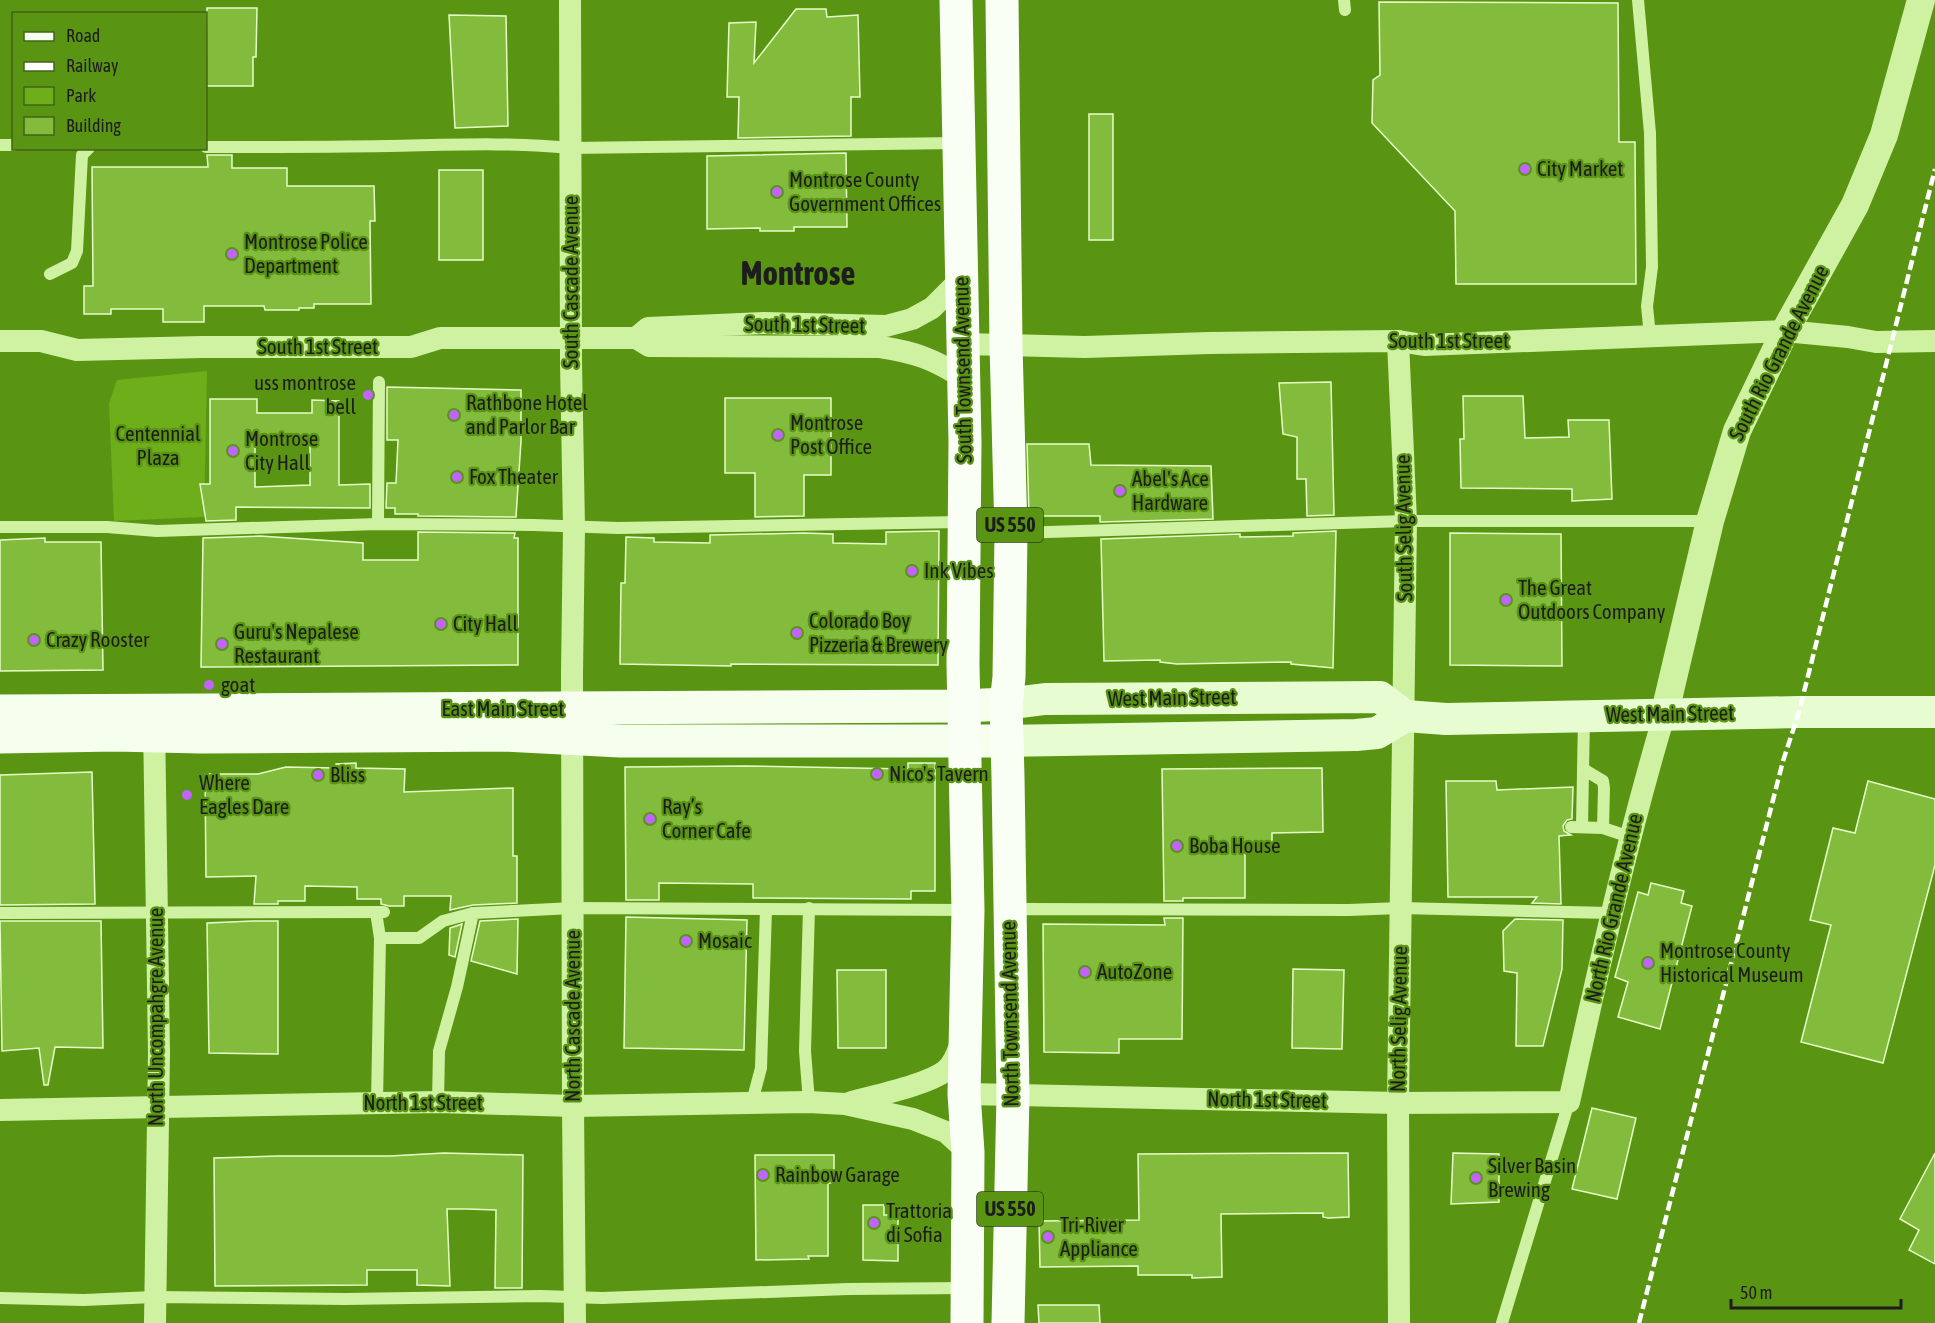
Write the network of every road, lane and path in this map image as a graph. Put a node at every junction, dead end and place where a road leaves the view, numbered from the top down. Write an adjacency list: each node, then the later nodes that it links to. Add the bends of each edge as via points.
1 (570, 0): 8 (street, South Cascade Avenue)
2 (956, 0): 6 (highway, South Townsend Avenue / US 550)
3 (1002, 0): 20 (highway, South Townsend Avenue / US 550)
4 (1638, 0): 13 (lane, via 1650,133)
5 (1921, 0): 12 (street, South Rio Grande Avenue, via 1884,135 1855,206)
6 (960, 143): 8 (lane); 11 (highway, South Townsend Avenue / US 550)
7 (207, 147): 8 (lane, via 537,144)
8 (570, 148): 15 (street, South Cascade Avenue)
9 (87, 150): 10 (lane, via 82,155 80,173 77,250 72,263)
10 (50, 274)
11 (963, 278): 14 (street, South 1st Street, via 933,308 886,326 764,323 648,328); 19 (highway, South Townsend Avenue / US 550)
12 (1785, 331): 13 (street, South 1st Street); 18 (street, South 1st Street, via 1876,342); 24 (street, South Rio Grande Avenue, via 1737,431)
13 (1650, 336): 17 (street, South 1st Street, via 1424,345)
14 (636, 338): 15 (street, South 1st Street); 21 (street, South 1st Street, via 649,346 880,347 938,362)
15 (571, 339): 16 (street, South 1st Street, via 440,338 411,347 77,350 41,341); 28 (street, South Cascade Avenue)
16 (0, 341)
17 (1398, 341): 20 (street, South 1st Street); 23 (street, South Selig Avenue)
18 (1935, 341)
19 (962, 344): 20 (street, South 1st Street); 21 (highway, South Townsend Avenue / US 550)
20 (1006, 345): 29 (highway, South Townsend Avenue / US 550)
21 (963, 378): 25 (highway, South Townsend Avenue / US 550)
22 (379, 382): 26 (lane)
23 (1406, 521): 24 (lane); 29 (lane); 35 (street, South Selig Avenue)
24 (1710, 521): 36 (street, South Rio Grande Avenue)
25 (963, 522): 28 (lane); 31 (highway, South Townsend Avenue / US 550)
26 (378, 524): 27 (lane, via 157,531); 28 (lane)
27 (0, 526)
28 (574, 527): 37 (street, South Cascade Avenue)
29 (1011, 533): 30 (highway, South Townsend Avenue / US 550)
30 (1006, 704): 31 (main road, East Main Street); 35 (main road, West Main Street, via 1045,699 1380,697); 41 (highway, North Townsend Avenue / US 550)
31 (963, 706): 37 (main road, East Main Street); 40 (highway, South Townsend Avenue / US 550)
32 (0, 711): 38 (main road, East Main Street, via 115,709)
33 (1935, 712): 36 (main road, West Main Street)
34 (1584, 715): 35 (main road, West Main Street, via 1446,719); 36 (main road, West Main Street); 42 (lane)
35 (1405, 716): 41 (main road, West Main Street, via 1377,734); 47 (street, North Selig Avenue)
36 (1664, 716): 44 (street, North Rio Grande Avenue)
37 (572, 723): 38 (main road, East Main Street); 40 (main road, East Main Street, via 620,741); 45 (street, North Cascade Avenue)
38 (154, 724): 39 (main road, East Main Street, via 115,735); 53 (street, North Uncompahgre Avenue)
39 (0, 737)
40 (963, 740): 41 (main road, East Main Street); 49 (highway, North Townsend Avenue / US 550)
41 (1005, 741): 50 (highway, North Townsend Avenue / US 550)
42 (1583, 769): 43 (lane, via 1603,781); 43 (lane, via 1577,827)
43 (1603, 828): 44 (lane)
44 (1630, 837): 52 (street, North Rio Grande Avenue)
45 (573, 908): 48 (lane); 54 (lane); 66 (street, North Cascade Avenue)
46 (809, 908): 48 (lane); 49 (lane); 61 (lane, via 805,1051)
47 (1400, 908): 50 (lane); 52 (lane); 62 (street, North Selig Avenue)
48 (766, 909): 60 (lane, via 762,1068)
49 (968, 910): 56 (highway, North Townsend Avenue / US 550)
50 (1009, 911): 58 (highway, North Townsend Avenue / US 550)
51 (0, 913): 53 (lane)
52 (1610, 913): 63 (street, North Rio Grande Avenue)
53 (156, 914): 55 (lane, via 380,912); 67 (street, North Uncompahgre Avenue)
54 (473, 914): 55 (lane, via 444,921 419,938); 59 (lane, via 439,1051)
55 (380, 939): 64 (lane)
56 (966, 1028): 57 (highway, North Townsend Avenue / US 550); 65 (street, North 1st Street, via 955,1059 945,1071)
57 (964, 1094): 58 (street, North 1st Street); 69 (highway, North Townsend Avenue / US 550)
58 (1012, 1095): 62 (street, North 1st Street); 77 (highway, North Townsend Avenue / US 550)
59 (438, 1102): 64 (street, North 1st Street); 66 (street, North 1st Street)
60 (752, 1102): 61 (street, North 1st Street); 66 (street, North 1st Street)
61 (809, 1102): 65 (street, North 1st Street)
62 (1398, 1102): 63 (street, North 1st Street); 78 (street, North Selig Avenue)
63 (1569, 1102): 79 (lane)
64 (377, 1103): 67 (street, North 1st Street)
65 (845, 1104): 69 (street, North 1st Street, via 913,1119 946,1132)
66 (573, 1106): 73 (street, North Cascade Avenue)
67 (157, 1108): 68 (street, North 1st Street); 71 (street, North Uncompahgre Avenue)
68 (0, 1110)
69 (968, 1152): 70 (highway, North Townsend Avenue / US 550)
70 (966, 1288): 73 (lane); 76 (highway, North Townsend Avenue / US 550)
71 (154, 1297): 72 (lane); 73 (lane); 74 (street, North Uncompahgre Avenue)
72 (0, 1298)
73 (575, 1298): 75 (street, North Cascade Avenue)
74 (155, 1323)
75 (575, 1323)
76 (966, 1323)
77 (1008, 1323)
78 (1399, 1323)
79 (1502, 1323)

